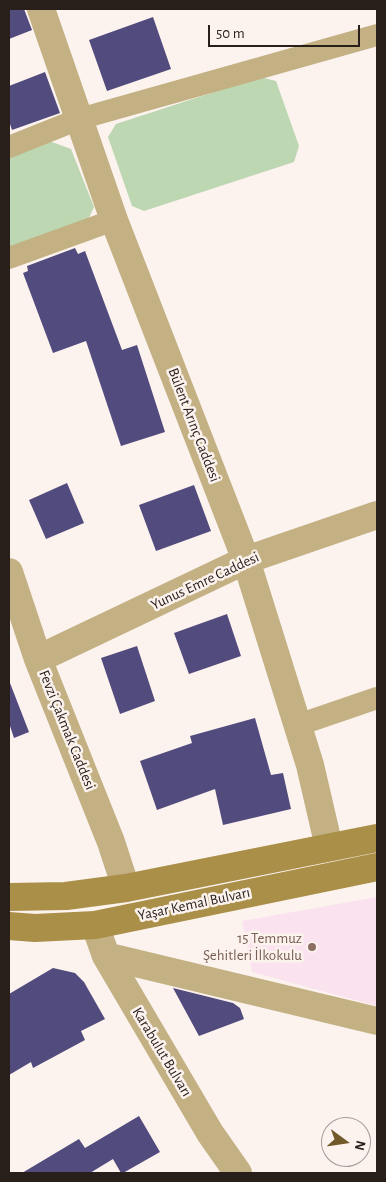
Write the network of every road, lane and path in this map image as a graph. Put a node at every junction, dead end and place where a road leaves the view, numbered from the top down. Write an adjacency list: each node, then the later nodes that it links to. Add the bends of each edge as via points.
1 (41, 9): 3 (street, Bülent Arınç Caddesi)
2 (377, 35): 3 (street)
3 (79, 119): 4 (street); 5 (street, Bülent Arınç Caddesi)
4 (9, 147)
5 (114, 220): 6 (street); 8 (street, Bülent Arınç Caddesi)
6 (9, 258)
7 (377, 515): 8 (street, Yunus Emre Caddesi)
8 (246, 560): 10 (street, Yunus Emre Caddesi); 12 (street, Bülent Arınç Caddesi)
9 (9, 572): 10 (street, Fevzi Çakmak Caddesi)
10 (38, 659): 16 (street, Fevzi Çakmak Caddesi)
11 (377, 698): 12 (street)
12 (298, 726): 14 (street, Bülent Arınç Caddesi)
13 (377, 838): 14 (main road, Yaşar Kemal Bulvarı)
14 (329, 847): 16 (main road, Yaşar Kemal Bulvarı)
15 (377, 867): 18 (main road, Yaşar Kemal Bulvarı)
16 (126, 888): 17 (main road, Yaşar Kemal Bulvarı, via 66,896)
17 (9, 897)
18 (94, 925): 19 (main road, Yaşar Kemal Bulvarı); 20 (street, Karabulut Bulvarı)
19 (9, 926)
20 (106, 956): 21 (street); 22 (street, Karabulut Bulvarı, via 210,1133)
21 (377, 1021)
22 (238, 1173)

